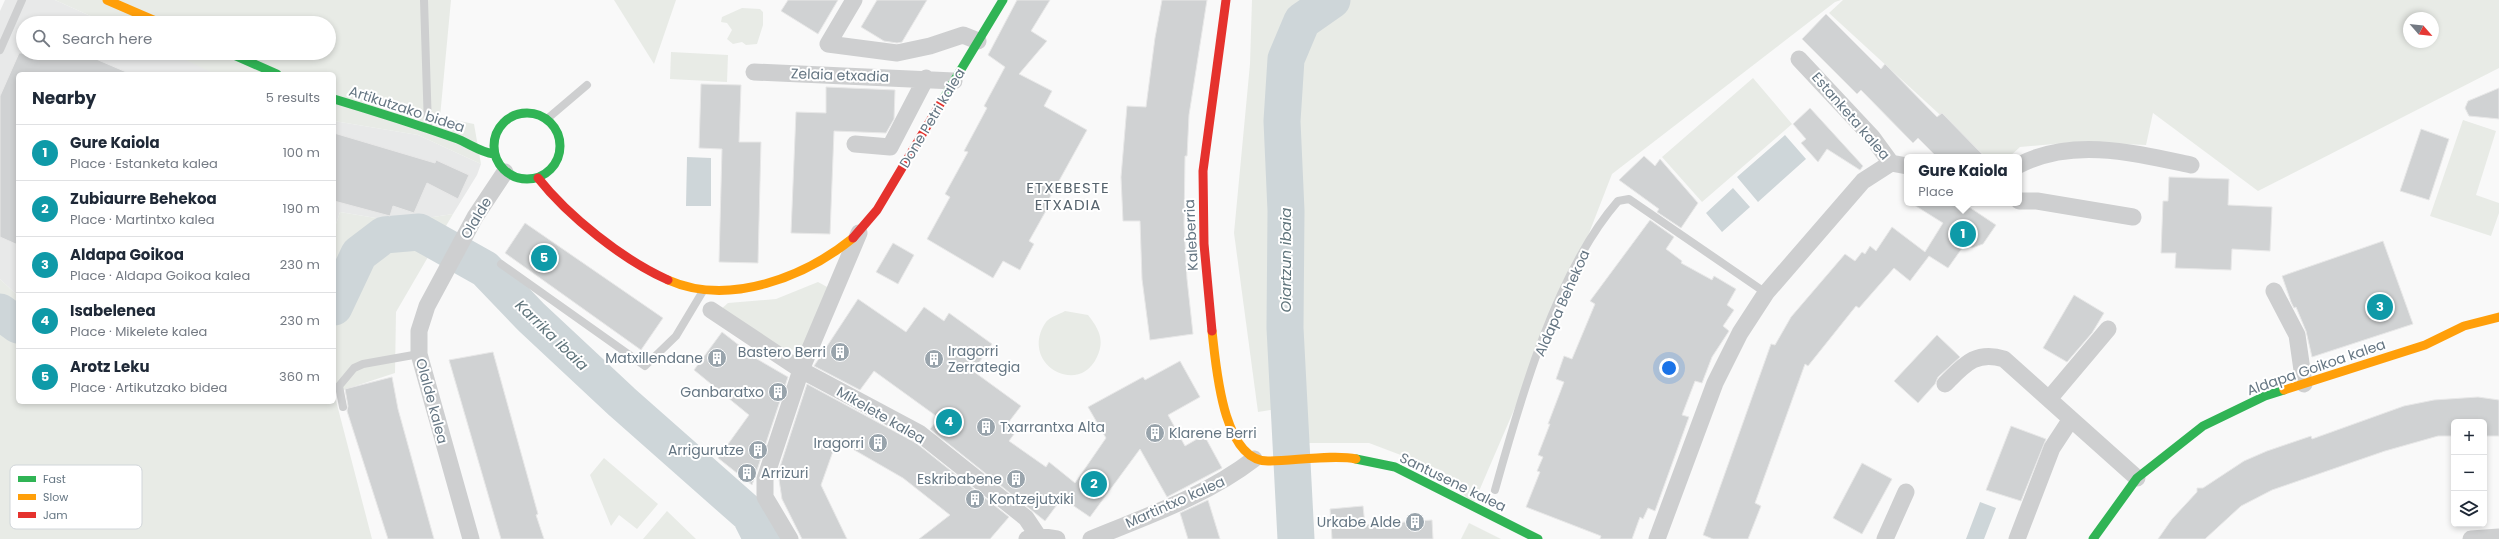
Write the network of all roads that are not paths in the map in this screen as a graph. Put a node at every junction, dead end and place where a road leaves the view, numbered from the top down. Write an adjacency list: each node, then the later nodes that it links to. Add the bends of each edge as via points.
1 (22, 0): 9 (lane)
2 (107, 0): 7 (street)
3 (424, 0): 19 (lane)
4 (854, 0): 8 (street, via 828,44 897,53 963,35)
5 (1003, 0): 8 (street, Done Petri kalea)
6 (1226, 0): 45 (street, Kaleberria, via 1218,42 1203,169 1204,249 1212,335 1227,415 1233,434 1243,450)
7 (144, 16)
8 (978, 41): 15 (street, Done Petri kalea)
9 (0, 50)
10 (1800, 58): 22 (street, Estanketa kalea)
11 (245, 60): 12 (street)
12 (272, 72)
13 (754, 72): 14 (street, Zelaia etxadia)
14 (926, 78): 15 (street, Zelaia etxadia); 20 (street, via 890,147)
15 (954, 81): 29 (street, Done Petri kalea, via 877,210)
16 (587, 85): 18 (lane)
17 (336, 100): 19 (street, Artikutzako bidea)
18 (547, 119): 21 (street, via 537,114 526,113 514,115 504,121 497,131); 26 (street, via 560,139 560,150 557,161 548,172)
19 (428, 128): 21 (street, Artikutzako bidea, via 458,139 484,153)
20 (855, 144)
21 (494, 154): 25 (street)
22 (1899, 164): 34 (street, via 1863,181)
23 (2022, 164): 24 (street, via 2035,157 2062,150 2099,149)
24 (2191, 164)
25 (505, 172): 26 (street, via 515,178); 31 (street, Olalde, via 475,217)
26 (538, 178): 32 (street, via 552,197 576,220 637,262 681,285)
27 (2022, 201): 28 (street, via 2037,201)
28 (2133, 217)
29 (859, 234): 32 (street, Done Petri kalea, via 842,247 793,274 755,286); 39 (street, Done Petri kalea)
30 (501, 264): 32 (lane, via 645,366 676,336)
31 (449, 266): 38 (street, Olalde kalea, via 427,306 419,331)
32 (705, 289)
33 (2274, 291): 41 (street, via 2296,335)
34 (1766, 293): 47 (lane, Aldapa Behekoa, via 1629,199 1618,201 1582,254 1552,317 1518,410); 56 (street, via 1740,333 1715,383)
35 (711, 310): 39 (street, Mikelete kalea)
36 (2499, 317): 41 (street, Aldapa Goikoa kalea, via 2464,326 2426,345)
37 (2108, 329): 42 (street)
38 (419, 354): 43 (lane, via 363,364 354,368 339,386); 51 (street, Olalde kalea)
39 (801, 370): 50 (street, Mikelete kalea, via 919,433 1026,518); 52 (street, Done Petri kalea, via 765,479 765,497)
40 (1945, 384): 42 (street, via 1966,363 1990,354 2004,359)
41 (2304, 384): 46 (street, Aldapa Goikoa kalea, via 2265,396 2203,426)
42 (2049, 399): 44 (street)
43 (343, 407)
44 (2071, 419): 46 (street); 58 (street, via 2052,448)
45 (1254, 459): 54 (street, Martintxo kalea, via 1233,475 1178,504); 55 (street, Santusene kalea, via 1266,461 1353,458 1395,467)
46 (2137, 478): 59 (street, Aldapa Goikoa kalea)
47 (1495, 490)
48 (1906, 492): 57 (street)
49 (2499, 537): 60 (street)
50 (1033, 538): 53 (street)
51 (470, 539)
52 (790, 539)
53 (1057, 539)
54 (1091, 539)
55 (1538, 539)
56 (1657, 539)
57 (1885, 539)
58 (2017, 539)
59 (2093, 539)
60 (2471, 539)

